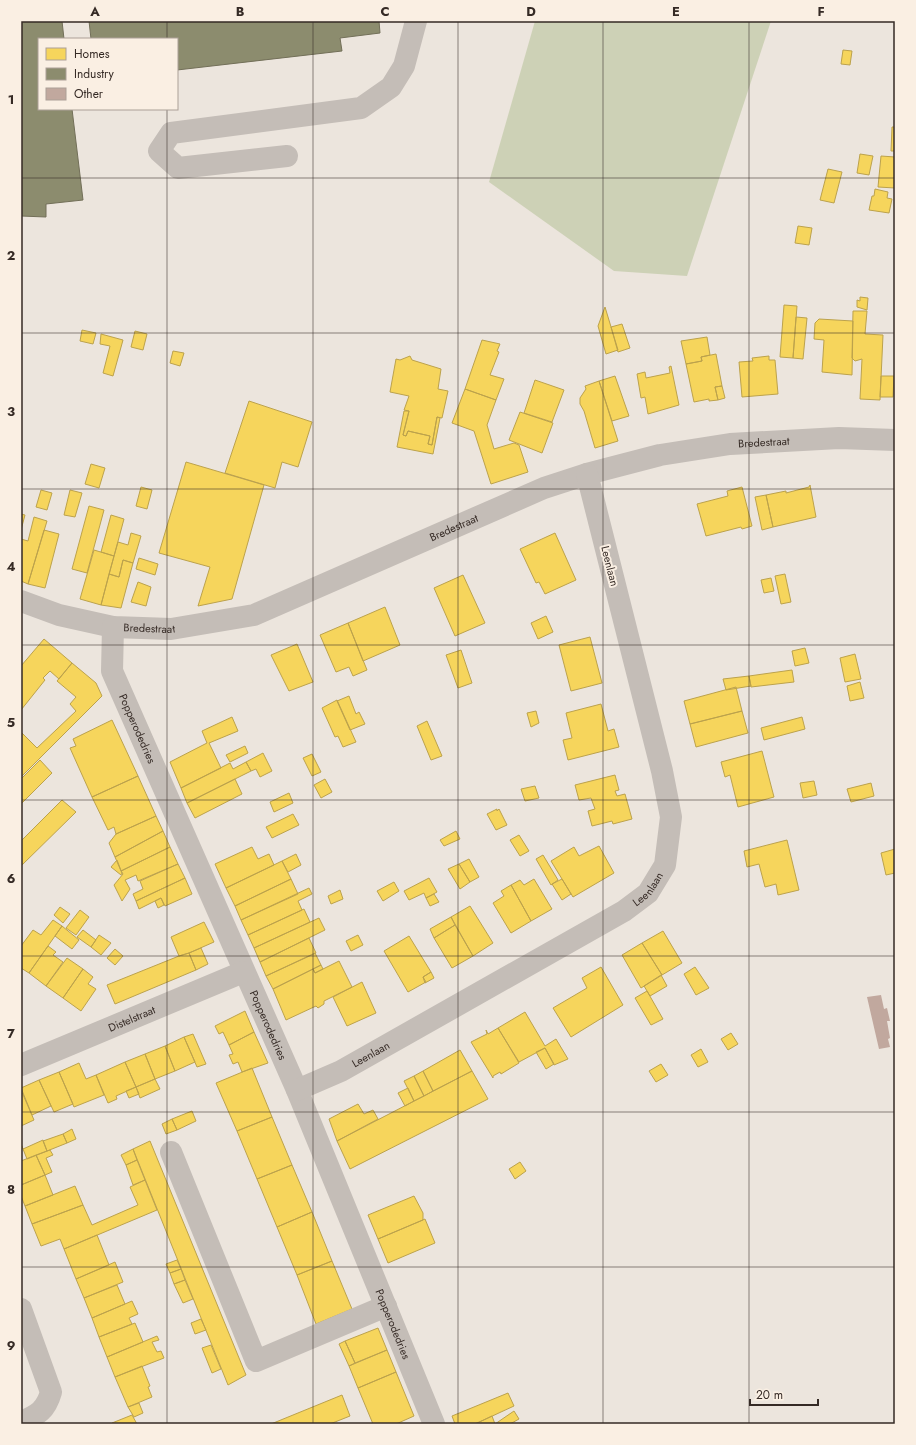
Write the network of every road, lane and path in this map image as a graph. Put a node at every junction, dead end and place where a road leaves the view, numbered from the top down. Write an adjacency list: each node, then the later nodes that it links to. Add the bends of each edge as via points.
1 (416, 21): 2 (street, via 404,66 391,87 361,108 171,133 159,151 178,168)
2 (287, 156)
3 (895, 440): 4 (street, Bredestraat, via 839,438 730,444 660,455)
4 (587, 474): 6 (street, Bredestraat, via 544,488 254,615 171,629); 9 (street, Leenlaan, via 662,771 671,817 665,865 648,893 624,911 341,1071)
5 (21, 601): 6 (street, Bredestraat, via 60,615)
6 (113, 627): 7 (street, Popperodedries, via 112,671)
7 (243, 972): 8 (street, Distelstraat); 9 (street, Popperodedries)
8 (21, 1065)
9 (297, 1090): 11 (street, Popperodedries)
10 (171, 1152): 11 (street, via 256,1361)
11 (386, 1306): 14 (street, Popperodedries)
12 (21, 1309): 13 (street, via 51,1392 47,1405 32,1418)
13 (21, 1422)
14 (434, 1424)

